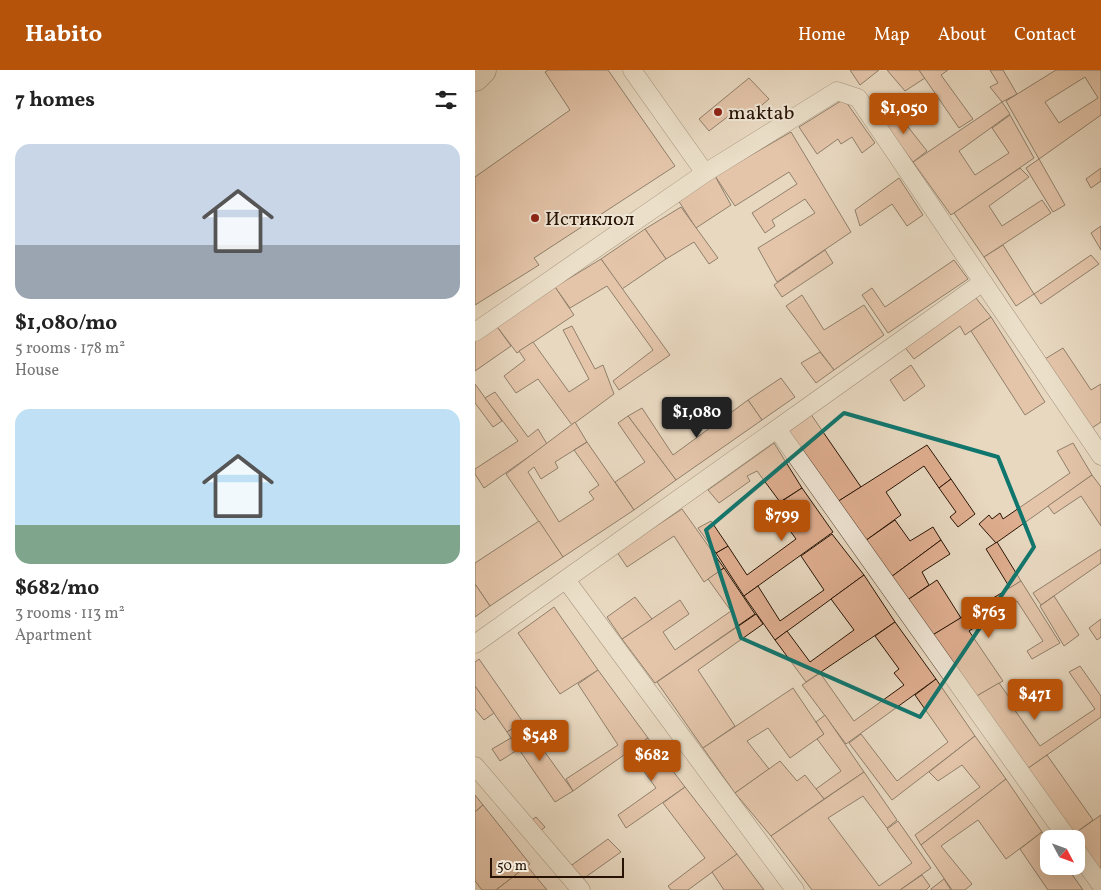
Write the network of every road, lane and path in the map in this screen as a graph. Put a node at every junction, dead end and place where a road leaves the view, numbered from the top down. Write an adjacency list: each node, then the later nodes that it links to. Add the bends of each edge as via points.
1 (482, 70): 3 (main road)
2 (632, 70): 4 (street)
3 (475, 78)
4 (705, 173): 5 (street, via 837,91 858,98); 6 (street)
5 (983, 282): 7 (street); 8 (street)
6 (475, 332)
7 (777, 429): 9 (street); 12 (street)
8 (1101, 456)
9 (566, 580): 10 (street); 16 (street)
10 (475, 644)
11 (475, 766): 15 (street)
12 (1062, 830)
13 (1085, 863): 14 (street)
14 (1101, 885)
15 (581, 890)
16 (795, 890)

